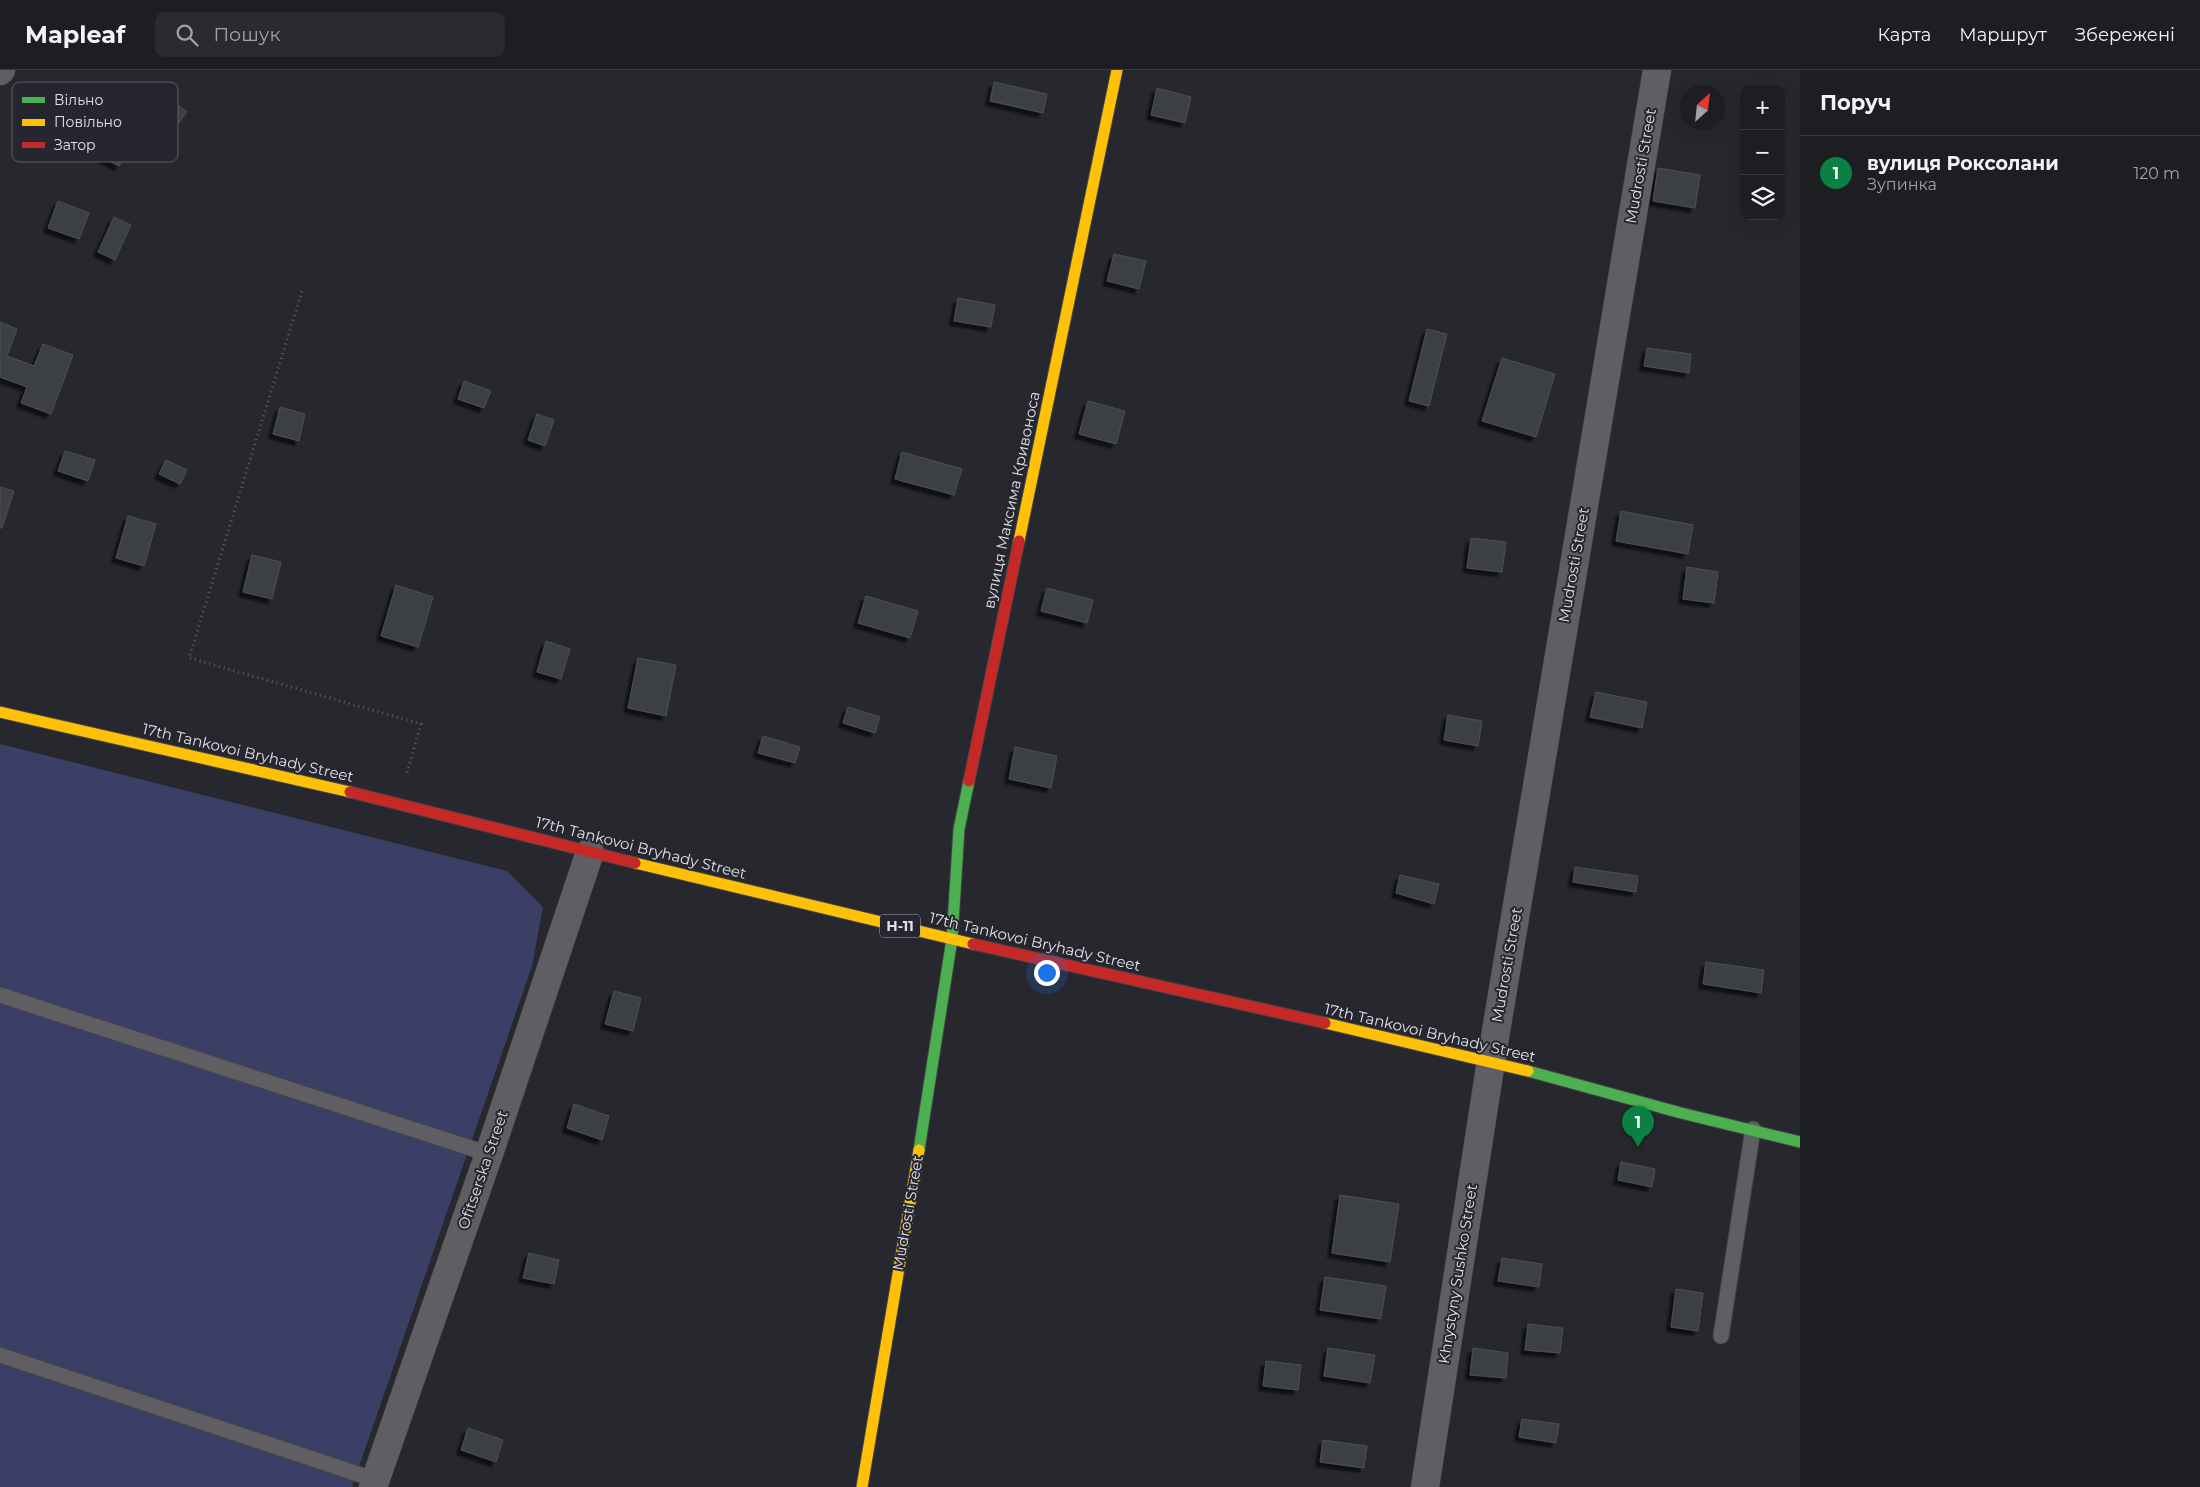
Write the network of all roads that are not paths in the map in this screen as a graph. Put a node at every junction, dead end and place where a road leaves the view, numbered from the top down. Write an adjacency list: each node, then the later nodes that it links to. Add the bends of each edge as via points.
1 (1117, 70): 5 (main road, вулиця Максима Кривоноса, via 959,829)
2 (1657, 70): 7 (street, Mudrosti Street)
3 (0, 712): 4 (main road, 17th Tankovoi Bryhady Street / Н-11, via 398,803)
4 (590, 852): 5 (main road, 17th Tankovoi Bryhady Street / Н-11); 10 (street, Ofitserska Street)
5 (952, 938): 7 (main road, 17th Tankovoi Bryhady Street / Н-11); 14 (main road, Mudrosti Street)
6 (0, 995): 10 (lane)
7 (1491, 1061): 8 (main road, 17th Tankovoi Bryhady Street / Н-11, via 1681,1113); 15 (street, Khrystyny Sushko Street)
8 (1754, 1129): 9 (main road, 17th Tankovoi Bryhady Street / Н-11); 11 (lane)
9 (1800, 1142)
10 (489, 1154): 13 (street, Ofitserska Street)
11 (1721, 1336)
12 (0, 1355): 13 (lane)
13 (374, 1483)
14 (862, 1487)
15 (1424, 1487)

